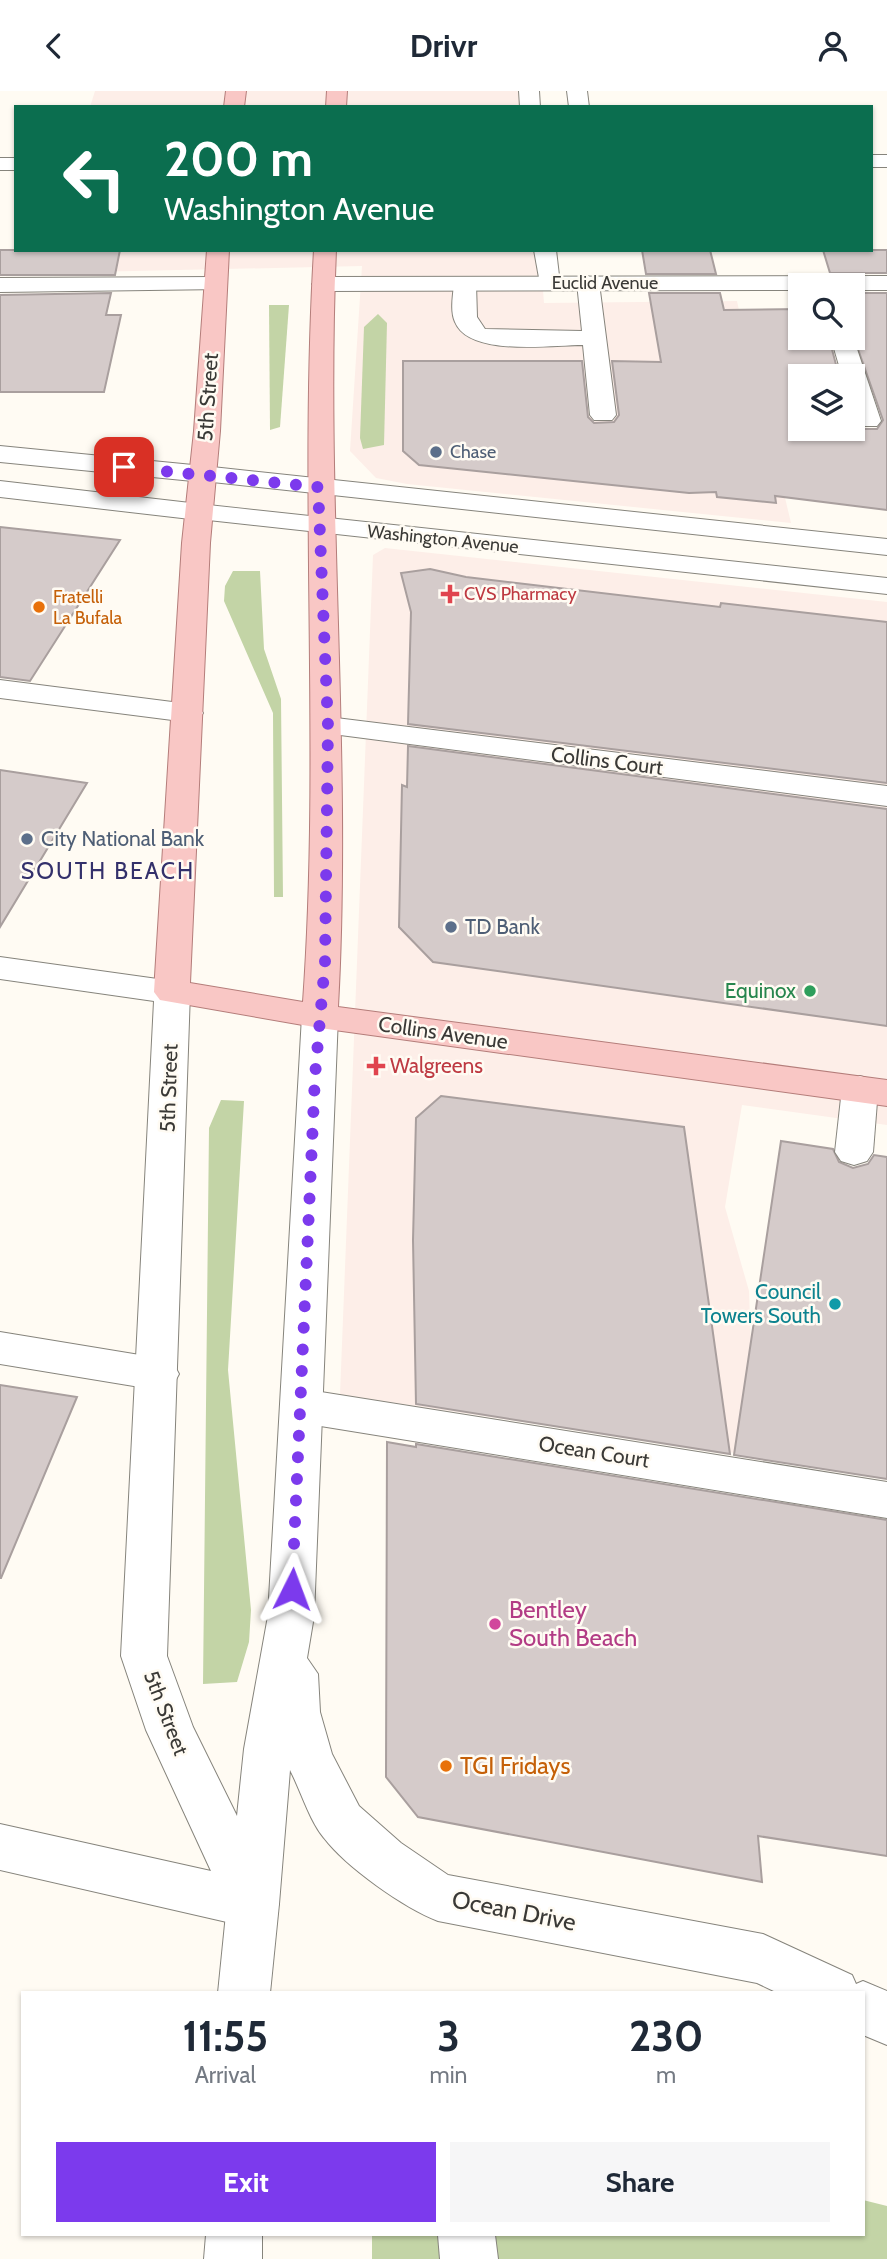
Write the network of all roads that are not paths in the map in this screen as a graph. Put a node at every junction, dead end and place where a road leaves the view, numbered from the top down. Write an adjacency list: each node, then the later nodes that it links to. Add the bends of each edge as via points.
1 (218, 252): 8 (main road, 5th Street)
2 (325, 252): 9 (main road)
3 (545, 252): 4 (street)
4 (549, 283): 5 (street, Euclid Avenue); 10 (street, Euclid Avenue)
5 (588, 283): 11 (street, Euclid Avenue); 13 (street)
6 (865, 283): 7 (street, Euclid Avenue)
7 (887, 283)
8 (215, 284): 12 (street); 18 (main road, 5th Street)
9 (323, 284): 10 (street, Euclid Avenue); 19 (main road)
10 (465, 284): 13 (street, via 466,326 472,334 486,338)
11 (788, 284)
12 (0, 285)
13 (594, 338): 15 (street)
14 (847, 350): 16 (street)
15 (603, 415)
16 (868, 421)
17 (0, 454): 18 (street, Washington Avenue)
18 (202, 474): 19 (street, Washington Avenue); 21 (main road, 5th Street)
19 (318, 487): 22 (main road); 23 (street, Washington Avenue)
20 (0, 489): 21 (street, Washington Avenue)
21 (199, 512): 22 (street, Washington Avenue); 26 (main road, 5th Street)
22 (320, 526): 24 (street, Washington Avenue); 27 (main road)
23 (887, 547)
24 (887, 586)
25 (0, 689): 26 (street)
26 (188, 713): 30 (main road, 5th Street)
27 (328, 726): 28 (street, Collins Court); 31 (main road, via 325,962)
28 (887, 796)
29 (0, 968): 30 (street, Collins Avenue)
30 (172, 992): 31 (main road, Collins Avenue); 35 (street, 5th Street)
31 (320, 1016): 32 (main road, Collins Avenue); 36 (street)
32 (873, 1091): 33 (street)
33 (854, 1152)
34 (0, 1348): 35 (street)
35 (158, 1374): 40 (street, 5th Street, via 144,1656 170,1730)
36 (302, 1406): 37 (street, Ocean Court); 38 (street)
37 (887, 1500)
38 (291, 1616): 40 (street, via 268,1749); 42 (street, Ocean Drive, via 296,1712 312,1765 341,1822 383,1860 438,1896 763,1959)
39 (0, 1847): 40 (street)
40 (253, 1904): 41 (street)
41 (244, 1991)
42 (829, 1991)
43 (865, 2008): 44 (street)
44 (887, 2019)
45 (234, 2236): 47 (street)
46 (467, 2236): 48 (street)
47 (233, 2259)
48 (469, 2259)

